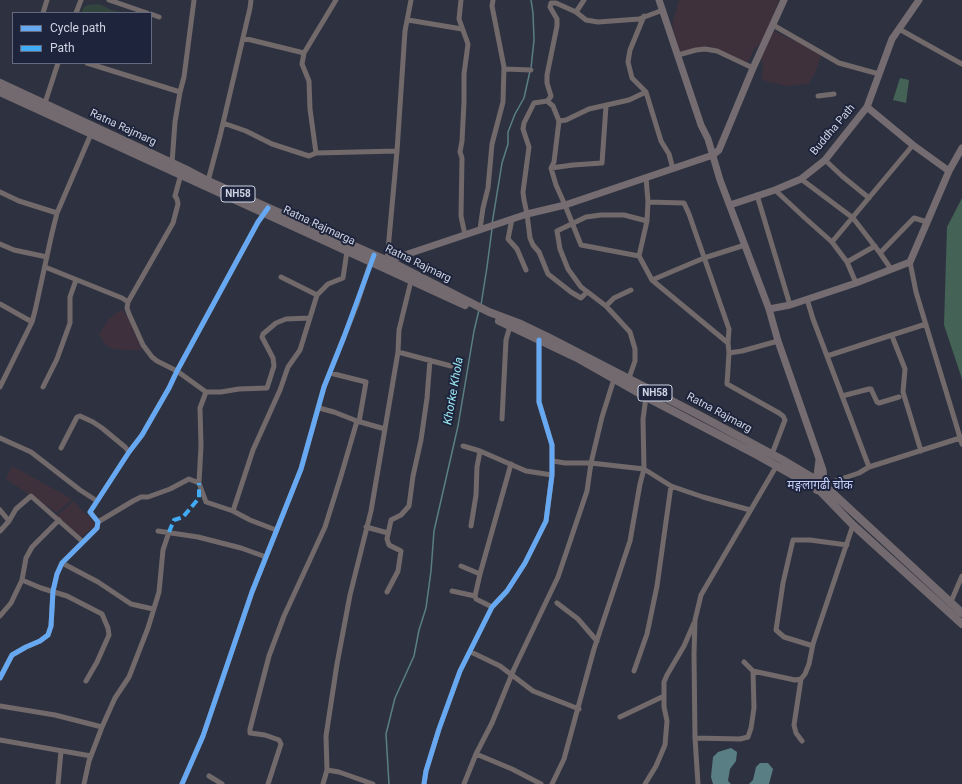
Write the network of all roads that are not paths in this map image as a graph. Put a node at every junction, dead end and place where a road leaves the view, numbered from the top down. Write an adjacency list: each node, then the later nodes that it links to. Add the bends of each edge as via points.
1 (47, 0): 15 (street)
2 (81, 0): 16 (street)
3 (109, 0): 17 (street)
4 (194, 0): 38 (street)
5 (251, 0): 26 (street)
6 (336, 0): 27 (street)
7 (411, 0): 22 (street)
8 (461, 0): 24 (street, via 459,19)
9 (493, 0): 33 (street)
10 (584, 0): 18 (street)
11 (659, 0): 14 (main road)
12 (784, 0): 23 (main road)
13 (919, 0): 25 (main road, Buddha Path)
14 (663, 10): 20 (street); 28 (main road)
15 (43, 12)
16 (76, 12)
17 (144, 12)
18 (576, 12): 20 (street, via 586,20 598,22 639,19); 42 (street, via 551,3 550,8 557,19 557,26 547,75 551,96)
19 (152, 14): 21 (street)
20 (644, 16): 39 (street, via 630,50 628,62 632,78)
21 (159, 17)
22 (408, 20): 24 (street); 51 (street, via 405,31)
23 (773, 25): 32 (main road); 35 (street, via 839,63)
24 (462, 29): 79 (street, via 468,44 460,152 461,216)
25 (899, 29): 31 (street); 35 (main road, Buddha Path, via 887,51)
26 (243, 38): 27 (street); 47 (street)
27 (304, 53): 52 (street, via 302,64 309,80)
28 (678, 55): 32 (street, via 705,49 717,51); 53 (main road)
29 (58, 64): 44 (street)
30 (90, 64): 38 (street)
31 (962, 64)
32 (753, 68): 53 (main road, via 719,150)
33 (504, 69): 34 (street); 78 (street, via 503,102 492,144 488,188 482,208)
34 (530, 70)
35 (879, 74): 45 (main road, Buddha Path)
36 (0, 83): 44 (main road, Ratna Rajmarg / NH58)
37 (0, 92): 44 (main road, Ratna Rajmarga / NH58)
38 (180, 92): 55 (street)
39 (646, 92): 43 (street); 57 (street, via 661,141 669,154)
40 (834, 94): 41 (street)
41 (818, 96)
42 (547, 101): 46 (street, via 553,106); 72 (street, via 534,103 524,123 523,130 529,147 523,192)
43 (606, 106): 46 (street, via 589,109); 56 (street, via 602,163)
44 (43, 107): 48 (main road, Ratna Rajmarga / NH58); 55 (main road, Ratna Rajmarg / NH58)
45 (867, 107): 49 (main road); 54 (main road, Buddha Path)
46 (559, 121): 56 (street)
47 (223, 123): 52 (street, via 272,144 310,156); 62 (street)
48 (91, 134): 59 (main road, Ratna Rajmarga / NH58); 71 (street)
49 (913, 145): 58 (main road); 66 (street)
50 (962, 148): 58 (main road)
51 (397, 151): 52 (street); 90 (street)
52 (316, 153)
53 (713, 155): 57 (main road); 69 (main road)
54 (825, 160): 61 (main road, Buddha Path); 66 (street)
55 (172, 163): 59 (main road, Ratna Rajmarg / NH58)
56 (551, 168): 68 (street)
57 (673, 169): 60 (main road)
58 (949, 171): 76 (main road)
59 (186, 174): 62 (main road, Ratna Rajmarg / NH58); 70 (main road, Ratna Rajmarga / NH58); 106 (street, via 175,196 178,204 173,223)
60 (646, 177): 67 (street); 68 (main road)
61 (801, 178): 63 (main road, Buddha Path); 73 (street)
62 (208, 181): 70 (main road, Ratna Rajmarg / NH58)
63 (775, 190): 65 (main road, Buddha Path); 80 (street)
64 (0, 192): 71 (street)
65 (757, 195): 69 (main road, Buddha Path); 108 (street)
66 (869, 198): 73 (street)
67 (648, 202): 75 (street); 89 (street, via 684,203)
68 (565, 205): 72 (main road); 77 (street)
69 (730, 205): 82 (main road)
70 (266, 210): 84 (main road, Ratna Rajmarga / NH58); 88 (main road, Ratna Rajmarg / NH58); 126 (street)
71 (57, 213): 87 (street)
72 (527, 214): 74 (main road); 103 (street, via 530,238 548,274 581,298)
73 (853, 218): 80 (street); 83 (street)
74 (512, 219): 78 (main road); 95 (street, via 508,239 517,249)
75 (647, 222): 77 (street, via 624,215 600,215); 86 (street)
76 (928, 222): 85 (street, via 914,218); 92 (main road)
77 (572, 223): 86 (street, via 581,245); 103 (street, via 557,231 560,250 568,269)
78 (480, 229): 79 (main road)
79 (465, 235): 90 (main road)
80 (832, 242): 91 (street)
81 (0, 244): 87 (street, via 14,250)
82 (745, 245): 89 (street); 111 (main road)
83 (875, 246): 85 (street); 91 (street)
84 (347, 252): 88 (main road, Ratna Rajmarga / NH58); 104 (street, via 343,278 328,284)
85 (880, 253): 96 (street)
86 (639, 256): 99 (street)
87 (47, 257): 93 (street)
88 (372, 258): 90 (main road, Ratna Rajmarg / NH58); 94 (main road, Ratna Rajmarga / NH58); 127 (street)
89 (704, 258): 99 (street); 120 (street, via 729,329)
90 (387, 261): 94 (main road, Ratna Rajmarg / NH58)
91 (847, 262): 101 (street)
92 (910, 262): 96 (main road); 115 (street)
93 (45, 267): 98 (street); 114 (street)
94 (398, 270): 100 (main road, Ratna Rajmarga / NH58); 110 (main road, Ratna Rajmarg / NH58)
95 (526, 270)
96 (889, 270): 101 (main road)
97 (281, 277): 104 (street)
98 (76, 280): 106 (street); 131 (street, via 70,297 70,323 57,359)
99 (652, 280): 120 (street)
100 (411, 281): 110 (main road, Ratna Rajmarga / NH58); 121 (street, via 399,330)
101 (856, 283): 105 (main road)
102 (631, 290): 109 (street, via 614,298)
103 (587, 292): 109 (street)
104 (317, 295): 113 (street)
105 (806, 299): 108 (main road); 123 (street)
106 (128, 302): 126 (street, via 129,314 143,345 157,361)
107 (0, 304): 114 (street)
108 (790, 305): 111 (main road)
109 (606, 306): 128 (street, via 630,332 635,349 635,361)
110 (477, 308): 112 (main road, Ratna Rajmarg / NH58)
111 (769, 309): 119 (main road)
112 (490, 315): 116 (main road, Ratna Rajmarg / NH58); 128 (main road, Ratna Rajmarg / NH58, via 521,324)
113 (310, 318): 132 (street, via 286,319 276,323 263,334 274,366 267,388); 161 (street, via 300,350 288,367 253,450)
114 (32, 322): 130 (street)
115 (926, 324): 117 (street); 141 (street)
116 (510, 326): 118 (main road, Ratna Rajmarg / NH58); 137 (street, via 506,340)
117 (892, 336): 123 (street); 145 (street, via 905,369 903,392)
118 (539, 340): 129 (main road, Ratna Rajmarg / NH58); 148 (street, via 539,402 552,444)
119 (778, 341): 122 (street); 156 (main road, via 820,458 817,475)
120 (728, 343): 122 (street)
121 (398, 352): 124 (street); 139 (street)
122 (729, 353): 147 (street, via 727,384 779,413 785,420)
123 (827, 356): 133 (street)
124 (430, 360): 125 (street); 172 (street, via 421,440 409,506 401,515 391,520)
125 (451, 366)
126 (177, 371): 132 (street); 146 (street, via 142,436)
127 (330, 373): 136 (street); 138 (street, via 366,382)
128 (629, 378): 147 (main road, Ratna Rajmarg / NH58)
129 (614, 379): 134 (main road, Ratna Rajmarg / NH58); 149 (street)
130 (0, 386)
131 (43, 387)
132 (206, 392): 155 (street, via 200,408 201,446)
133 (842, 396): 135 (street, via 871,389 880,403); 152 (street)
134 (646, 397): 150 (main road, Ratna Rajmarg / NH58, via 757,455); 153 (street, via 643,419)
135 (899, 397)
136 (318, 408): 138 (street); 168 (street, via 300,469)
137 (502, 419)
138 (358, 422): 139 (street); 220 (street, via 325,527 284,616 269,656 250,729 250,733 265,735 279,740 281,744)
139 (386, 429): 167 (street)
140 (0, 438): 158 (street, via 31,452)
141 (961, 441): 145 (street)
142 (463, 446): 144 (street)
143 (61, 448): 146 (street, via 77,417 80,416 102,428)
144 (480, 451): 151 (street); 166 (street)
145 (921, 451): 152 (street)
146 (129, 452): 158 (street)
147 (772, 454): 150 (main road, Ratna Rajmarg / NH58)
148 (553, 461): 149 (street); 154 (street)
149 (591, 462): 153 (street); 199 (street, via 587,491 558,577)
150 (778, 462): 156 (main road, Ratna Rajmarg / NH58); 160 (street)
151 (511, 464): 154 (street, via 526,471); 178 (street)
152 (869, 466): 156 (street, via 859,473)
153 (644, 469): 157 (street); 193 (street, via 630,541)
154 (552, 475): 187 (street, via 546,521 507,591)
155 (198, 483): 161 (street, via 206,502); 164 (street, via 189,479 148,497 141,497)
156 (821, 485): 165 (main road, Ratna Rajmarg / NH58); 186 (main road, Ratna Rajmarg / NH58)
157 (671, 486): 160 (street, via 703,498); 197 (street, via 657,586 647,634)
158 (97, 500): 164 (street, via 90,512)
159 (0, 510): 163 (street)
160 (750, 510): 191 (street, via 701,595)
161 (233, 511): 168 (street)
162 (59, 520): 163 (street, via 31,496 16,509); 173 (street); 180 (street, via 32,547 26,558)
163 (9, 521): 169 (street)
164 (98, 522): 173 (street, via 97,528)
165 (853, 525): 174 (street); 186 (main road, Ratna Rajmarg / NH58)
166 (471, 526)
167 (366, 527): 172 (street); 214 (street, via 337,664 326,736)
168 (276, 530): 175 (street)
169 (0, 531)
170 (158, 531): 171 (street)
171 (169, 532): 175 (street, via 241,548); 188 (street, via 163,550 159,592)
172 (388, 533): 183 (street, via 389,545 401,551 398,571)
173 (83, 542): 176 (street)
174 (847, 545): 194 (street); 194 (street, via 793,540 776,630 784,637)
175 (266, 557): 218 (street, via 202,736)
176 (62, 563): 181 (street); 188 (street, via 98,582 131,604)
177 (461, 566): 178 (street)
178 (480, 574): 184 (street)
179 (962, 576): 186 (street)
180 (22, 580): 181 (street); 190 (street, via 11,603)
181 (52, 590): 200 (street, via 52,626 48,635 12,655); 202 (street, via 102,614 106,622 109,635)
182 (452, 591): 184 (street)
183 (387, 592)
184 (475, 596): 187 (street)
185 (557, 603): 193 (street, via 578,619)
186 (948, 606): 189 (main road, Ratna Rajmarg / NH58); 192 (main road, Ratna Rajmarg / NH58)
187 (492, 607): 195 (street)
188 (153, 609): 207 (street, via 129,677 115,698)
189 (962, 613)
190 (0, 616)
191 (695, 620): 203 (street, via 664,682); 208 (street)
192 (962, 624)
193 (597, 641): 205 (street)
194 (813, 644): 201 (street, via 810,664)
195 (471, 652): 199 (street, via 500,666); 223 (street, via 452,691)
196 (744, 662): 198 (street)
197 (634, 671)
198 (753, 671): 201 (street); 208 (street, via 754,708 748,737)
199 (512, 676): 205 (street, via 533,691); 212 (street)
200 (0, 678)
201 (801, 679): 210 (street, via 794,725)
202 (86, 681)
203 (664, 696): 206 (street); 227 (street, via 667,721 665,745)
204 (0, 706): 207 (street, via 54,715)
205 (579, 709): 226 (street, via 564,759)
206 (620, 717)
207 (102, 727): 213 (street)
208 (695, 738): 228 (street)
209 (0, 740): 211 (street)
210 (802, 741)
211 (61, 751): 213 (street); 216 (street)
212 (476, 754): 224 (street); 225 (street, via 512,768)
213 (91, 756): 217 (street)
214 (327, 770): 221 (street); 222 (street)
215 (209, 776): 219 (street)
216 (58, 784)
217 (84, 784)
218 (182, 784)
219 (222, 784)
220 (268, 784)
221 (323, 784)
222 (373, 784)
223 (424, 784)
224 (464, 784)
225 (541, 784)
226 (552, 784)
227 (645, 784)
228 (698, 784)

